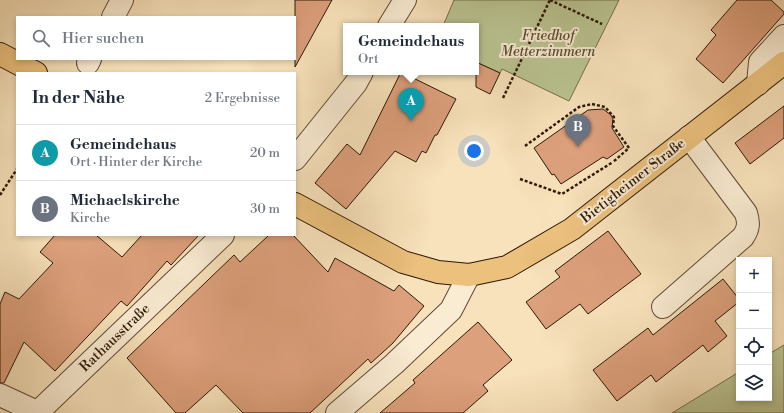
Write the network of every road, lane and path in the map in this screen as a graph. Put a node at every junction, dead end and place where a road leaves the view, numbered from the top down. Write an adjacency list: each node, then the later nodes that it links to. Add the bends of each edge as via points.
1 (122, 0): 4 (street)
2 (405, 0): 5 (street)
3 (549, 0): 6 (path); 13 (path)
4 (114, 16)
5 (391, 23)
6 (602, 24)
7 (784, 36): 12 (street, via 760,62)
8 (0, 54): 10 (main road)
9 (784, 63): 12 (main road, Bietigheimer Straße)
10 (34, 72)
11 (360, 75): 16 (street)
12 (758, 84): 14 (main road, Bietigheimer Straße)
13 (503, 98)
14 (689, 138): 24 (main road, Bietigheimer Straße, via 572,229 507,267); 25 (street, via 746,213 749,222 743,237)
15 (525, 146): 17 (path, via 579,107 592,104 605,107 614,117 613,126 629,148)
16 (296, 158)
17 (613, 162): 18 (path); 20 (path, via 562,194)
18 (616, 166)
19 (16, 171): 21 (path)
20 (520, 179)
21 (0, 196)
22 (296, 205): 24 (main road, Bietigheimer Straße, via 403,262 438,272)
23 (222, 236): 27 (street, Rathausstraße)
24 (469, 274): 28 (street, via 451,310)
25 (663, 307)
26 (0, 395): 27 (street, Rathausstraße)
27 (38, 413)
28 (337, 413)

